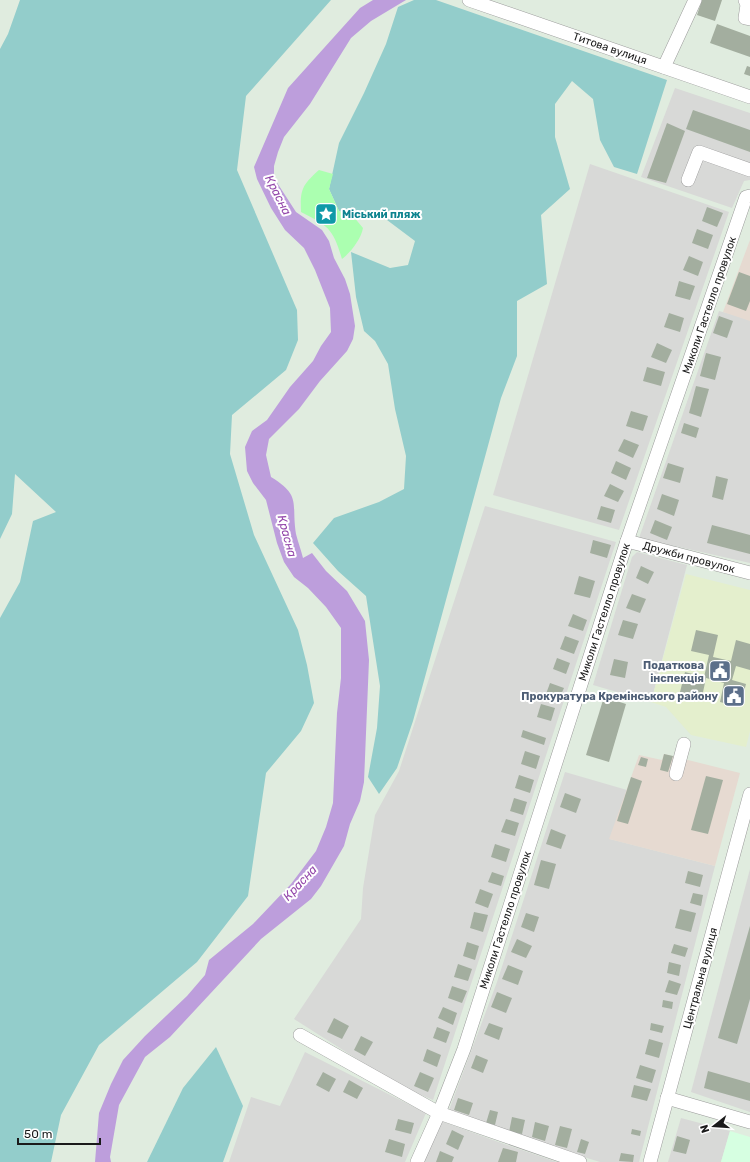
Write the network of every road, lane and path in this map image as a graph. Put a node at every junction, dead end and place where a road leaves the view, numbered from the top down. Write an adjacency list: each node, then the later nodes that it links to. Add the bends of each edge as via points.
1 (469, 0): 5 (street, Титова вулиця)
2 (694, 0): 5 (street)
3 (745, 0): 4 (street, via 745,18)
4 (750, 19)
5 (664, 67): 6 (street, Титова вулиця)
6 (750, 97)
7 (750, 170): 8 (street, via 699,152)
8 (688, 180)
9 (748, 197): 10 (street, Миколи Гастелло провулок)
10 (627, 541): 11 (street, Дружби провулок); 17 (street, Миколи Гастелло провулок, via 464,1049)
11 (750, 573)
12 (684, 744): 13 (street)
13 (676, 774)
14 (750, 794): 16 (street, Центральна вулиця)
15 (300, 1035): 17 (street)
16 (667, 1098): 18 (street); 21 (street, Центральна вулиця)
17 (439, 1113): 19 (street, Миколи Гастелло провулок); 20 (street)
18 (750, 1122)
19 (417, 1162)
20 (580, 1162)
21 (650, 1162)

